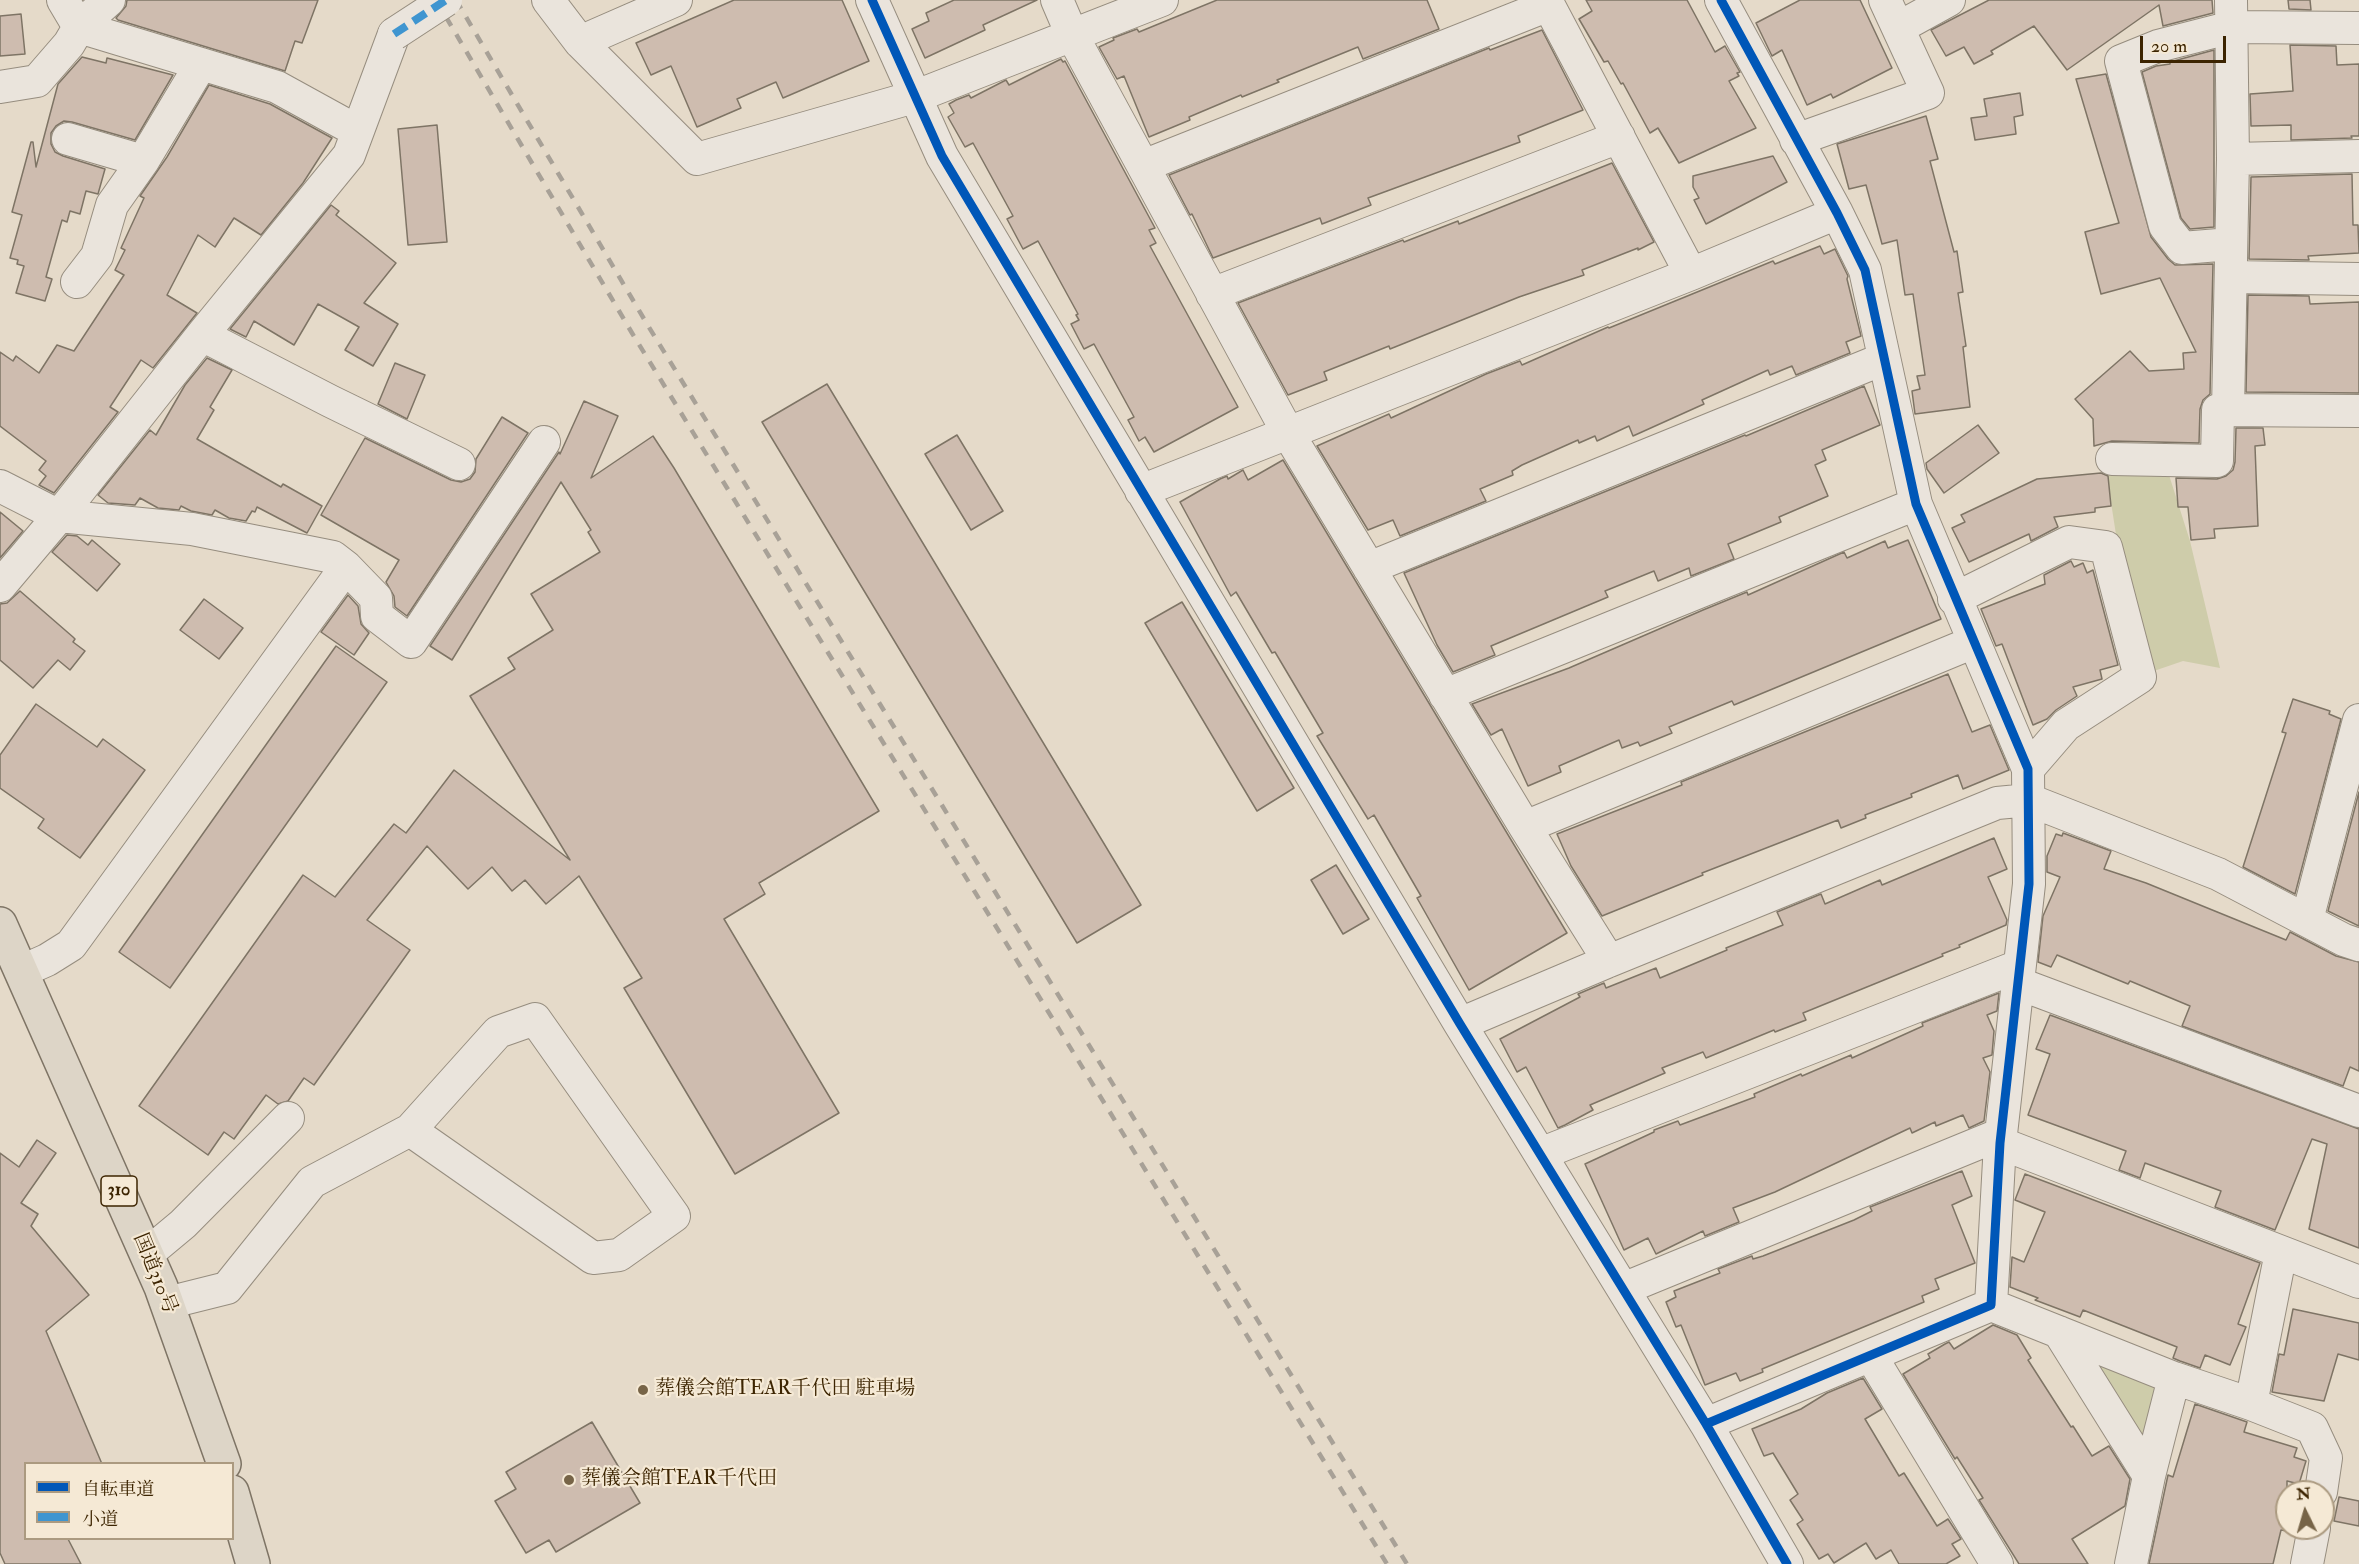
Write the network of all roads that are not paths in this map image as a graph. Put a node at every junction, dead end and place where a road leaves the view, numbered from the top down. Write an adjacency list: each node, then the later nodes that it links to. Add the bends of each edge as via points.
1 (63, 0): 14 (street)
2 (109, 0): 14 (street)
3 (446, 0): 22 (street, bridge, via 394,33)
4 (548, 0): 18 (street)
5 (676, 0): 18 (street)
6 (872, 0): 21 (street)
7 (1057, 0): 17 (street)
8 (1162, 0): 17 (street)
9 (1720, 0): 25 (street)
10 (1885, 0): 15 (street)
11 (1949, 0): 15 (street)
12 (1548, 3): 23 (street); 29 (street)
13 (2231, 13): 16 (street); 27 (street); 31 (street, via 2121,62 2164,226 2182,248)
14 (79, 27): 19 (street); 20 (street, via 37,81)
15 (1900, 27): 25 (street, via 1928,93)
16 (2359, 28)
17 (1072, 35): 21 (street); 29 (street)
18 (580, 42): 21 (street, via 697,159)
19 (201, 64): 22 (street, via 277,87); 28 (street)
20 (0, 87)
21 (914, 97): 46 (street, via 942,156)
22 (357, 130): 37 (street, via 349,155)
23 (1619, 137): 32 (street); 36 (street)
24 (68, 139): 28 (street)
25 (1796, 140): 30 (street)
26 (2359, 156): 27 (street)
27 (2233, 159): 31 (street)
28 (142, 161): 35 (street, via 112,205 97,256)
29 (1143, 166): 36 (street)
30 (1837, 213): 32 (street); 38 (street, via 1865,270)
31 (2231, 244): 33 (street)
32 (1691, 274): 41 (street)
33 (2231, 277): 34 (street); 39 (street)
34 (2359, 279)
35 (77, 282)
36 (1212, 294): 41 (street)
37 (202, 334): 44 (street); 48 (street)
38 (1883, 359): 47 (street); 50 (street)
39 (2228, 410): 40 (street); 43 (street, via 2218,410 2217,461)
40 (2359, 411)
41 (1288, 433): 46 (street); 50 (street)
42 (544, 442): 49 (street, via 411,642 377,616 376,598)
43 (2112, 459)
44 (459, 464)
45 (0, 486): 48 (street)
46 (1141, 491): 65 (street)
47 (1916, 504): 52 (street); 54 (street)
48 (59, 516): 49 (street, via 192,529 333,557); 51 (street)
49 (346, 567): 63 (street, via 71,945)
50 (1369, 568): 54 (street)
51 (0, 586)
52 (1954, 598): 53 (street); 56 (street, via 2069,542 2106,547 2140,677 2066,725)
53 (1974, 642): 56 (street); 58 (street)
54 (1445, 695): 58 (street)
55 (2359, 720): 59 (street)
56 (2028, 769): 57 (street)
57 (2029, 800): 59 (street, via 2218,874); 62 (street, via 1997,803); 64 (street, via 2030,884)
58 (1525, 826): 62 (street)
59 (2307, 920): 61 (street)
60 (0, 924): 63 (highway, 国道310号 / 310)
61 (2359, 945)
62 (1609, 961): 65 (street)
63 (22, 971): 72 (highway, 国道310号 / 310)
64 (2018, 975): 66 (street); 69 (street); 70 (street)
65 (1460, 1024): 70 (street)
66 (2359, 1111)
67 (288, 1118): 72 (street, via 183,1224)
68 (410, 1130): 68 (street, via 498,1032 536,1019 674,1216 619,1255 593,1258); 75 (street, via 312,1182 227,1288)
69 (2001, 1139): 71 (street); 74 (street); 76 (street)
70 (1540, 1154): 74 (street)
71 (2281, 1252): 73 (street); 80 (street)
72 (147, 1254): 75 (highway, 国道310号 / 310)
73 (2359, 1282)
74 (1623, 1289): 81 (street)
75 (167, 1303): 82 (highway, 国道310号 / 310)
76 (1991, 1305): 77 (street); 78 (street)
77 (2059, 1332): 79 (street); 83 (street)
78 (1871, 1356): 81 (street); 89 (street)
79 (2174, 1378): 80 (street); 83 (street)
80 (2251, 1404): 84 (street, via 2312,1428 2326,1458)
81 (1706, 1424): 88 (street)
82 (223, 1462)
83 (2150, 1476): 90 (street)
84 (2323, 1480)
85 (234, 1499): 87 (highway)
86 (2312, 1540): 91 (street)
87 (253, 1564)
88 (1787, 1564)
89 (1997, 1564)
90 (2131, 1564)
91 (2307, 1564)

